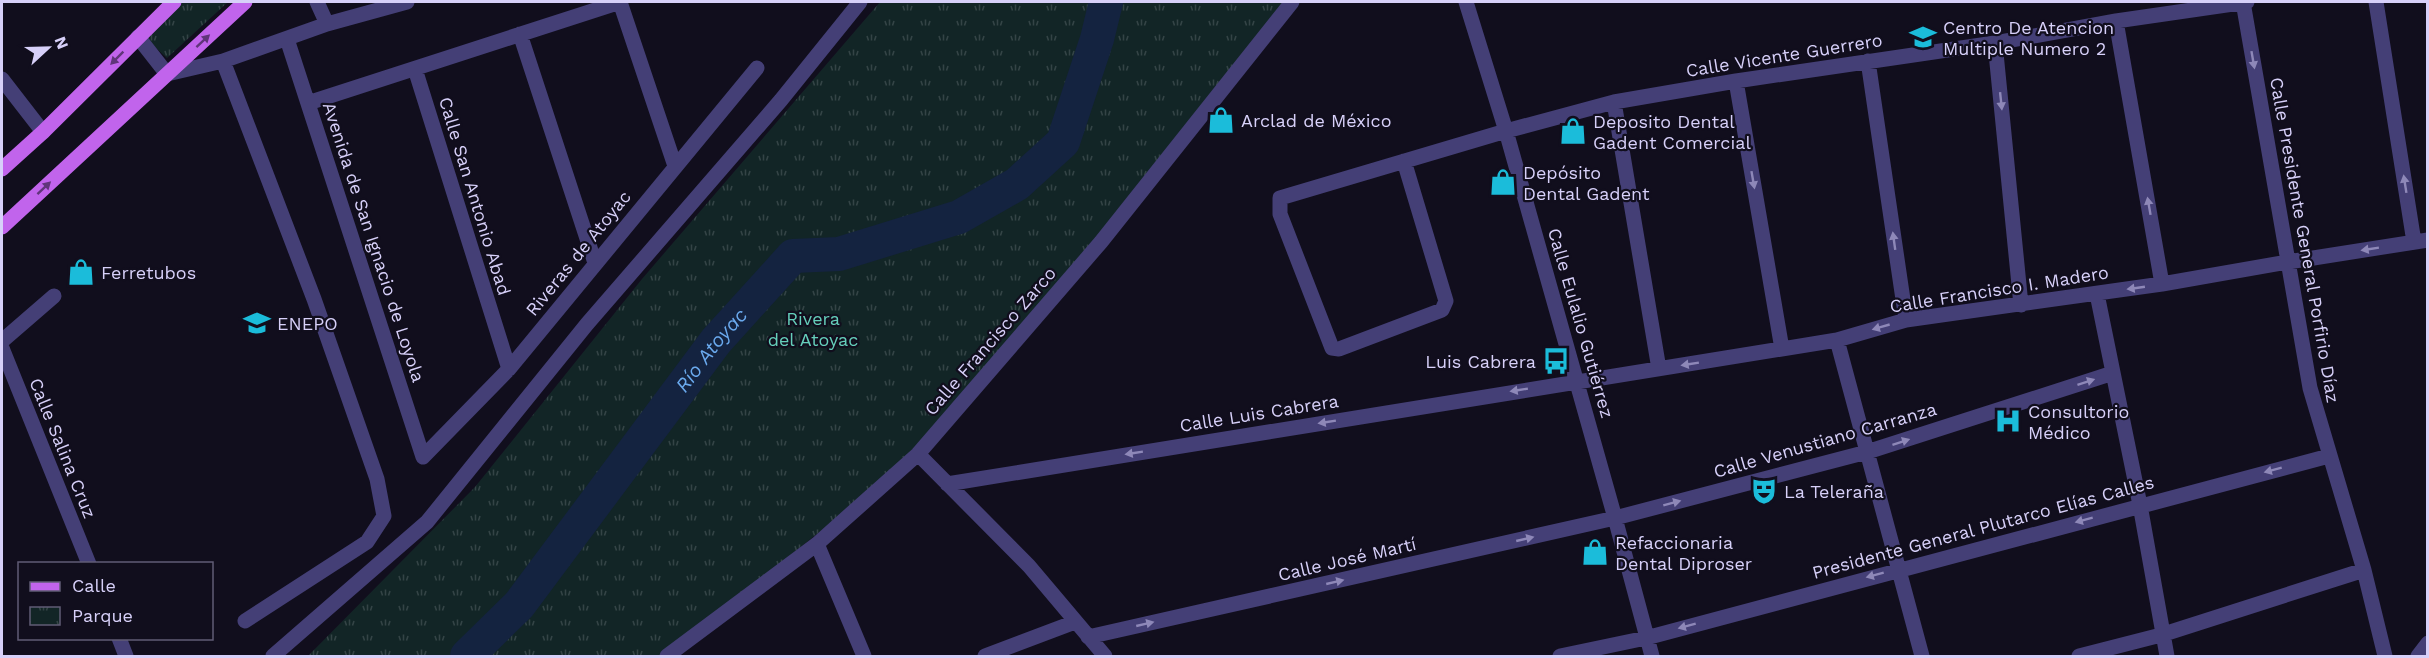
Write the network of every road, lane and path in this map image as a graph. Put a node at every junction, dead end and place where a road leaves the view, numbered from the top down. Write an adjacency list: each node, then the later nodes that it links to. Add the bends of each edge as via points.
1 (174, 2): 15 (main road)
2 (245, 2): 22 (main road, one-way to 2)
3 (317, 2): 13 (street)
4 (407, 2): 13 (street)
5 (620, 2): 14 (street); 31 (street)
6 (860, 2): 68 (street, via 781,100 587,324 427,522)
7 (1292, 2): 50 (street, Calle Francisco Zarco, via 1101,242)
8 (1468, 2): 27 (street, Calle Eulalio Gutiérrez)
9 (2245, 2): 11 (street, Calle Vicente Guerrero); 34 (street, Calle Presidente General Porfirio Díaz, one-way to 34)
10 (2376, 2): 33 (street, one-way to 10)
11 (2161, 8): 12 (street, Calle Vicente Guerrero)
12 (2116, 21): 17 (street, Calle Vicente Guerrero); 36 (street, one-way to 12)
13 (327, 24): 16 (street)
14 (520, 34): 21 (street); 35 (street)
15 (138, 37): 22 (street); 28 (main road, one-way to 28)
16 (287, 39): 18 (street); 26 (street, Avenida de San Ignacio de Loyola)
17 (1995, 43): 19 (street, Calle Vicente Guerrero); 39 (street, one-way to 39)
18 (223, 61): 22 (street); 60 (street, via 314,299 377,479 384,516 367,542)
19 (1868, 61): 24 (street, Calle Vicente Guerrero); 40 (street, one-way to 19)
20 (756, 68): 31 (street, Riveras de Atoyac)
21 (415, 69): 26 (street); 45 (street, Calle San Antonio Abad)
22 (168, 74): 32 (main road, one-way to 22)
23 (2, 79): 28 (street)
24 (1737, 81): 25 (street, Calle Vicente Guerrero); 44 (street, one-way to 44)
25 (1614, 102): 27 (street, Calle Vicente Guerrero); 46 (street)
26 (308, 104): 52 (street, Avenida de San Ignacio de Loyola)
27 (1506, 131): 29 (street, Calle Vicente Guerrero); 48 (street, Calle Eulalio Gutiérrez)
28 (43, 132): 30 (main road)
29 (1404, 161): 29 (street, Calle Vicente Guerrero, via 1280,198 1280,214 1332,348 1339,349 1442,310 1446,301)
30 (3, 166)
31 (675, 166): 35 (street, Riveras de Atoyac)
32 (2, 227)
33 (2421, 241): 34 (street, Calle Francisco I. Madero, one-way to 34)
34 (2288, 262): 36 (street, Calle Francisco I. Madero); 51 (street, Calle Presidente General Porfirio Díaz, via 2310,388)
35 (595, 263): 45 (street, Riveras de Atoyac)
36 (2162, 284): 37 (street, Calle Francisco I. Madero, one-way to 37)
37 (2097, 294): 39 (street, Calle Francisco I. Madero); 47 (street)
38 (54, 296): 42 (street)
39 (2020, 305): 40 (street, Calle Francisco I. Madero)
40 (1906, 320): 41 (street, Calle Francisco I. Madero, one-way to 41)
41 (1837, 340): 44 (street, Calle Francisco I. Madero); 49 (street)
42 (2, 341)
43 (2, 348): 57 (street, Calle Salina Cruz)
44 (1782, 349): 46 (street, Calle Francisco I. Madero, one-way to 46)
45 (509, 369): 52 (street, Riveras de Atoyac)
46 (1659, 369): 48 (street, Calle Francisco I. Madero)
47 (2113, 373): 49 (street, Calle Venustiano Carranza, one-way to 47); 54 (street)
48 (1577, 381): 53 (street, Calle Luis Cabrera, one-way to 53); 55 (street, Calle Eulalio Gutiérrez)
49 (1867, 452): 55 (street, Calle Venustiano Carranza, one-way to 49); 58 (street)
50 (918, 454): 53 (street); 56 (street, Calle Francisco Zarco)
51 (2329, 456): 54 (street, Presidente General Plutarco Elías Calles, one-way to 54); 59 (street, Calle Presidente General Porfirio Díaz)
52 (423, 457)
53 (947, 484): 61 (street, via 1029,566)
54 (2140, 505): 58 (street, Presidente General Plutarco Elías Calles, one-way to 58); 62 (street)
55 (1615, 519): 63 (street, Calle José Martí, one-way to 55); 64 (street, Calle Eulalio Gutiérrez)
56 (817, 544): 69 (street, Calle Francisco Zarco); 70 (street)
57 (88, 562)
58 (1900, 569): 64 (street, Presidente General Plutarco Elías Calles, one-way to 64); 75 (street)
59 (2364, 570): 62 (street); 78 (street, Calle Presidente General Porfirio Díaz)
60 (245, 621)
61 (1075, 622): 63 (street); 71 (street)
62 (2161, 635): 76 (street); 77 (street)
63 (1088, 637): 72 (street)
64 (1646, 638): 73 (street, Presidente General Plutarco Elías Calles); 74 (street, Calle Eulalio Gutiérrez)
65 (119, 640): 67 (street)
66 (2427, 643): 79 (street)
67 (126, 657)
68 (273, 657)
69 (667, 657)
70 (864, 657)
71 (985, 657)
72 (1105, 657)
73 (1560, 657)
74 (1652, 657)
75 (1922, 657)
76 (2079, 657)
77 (2167, 657)
78 (2385, 657)
79 (2418, 657)

